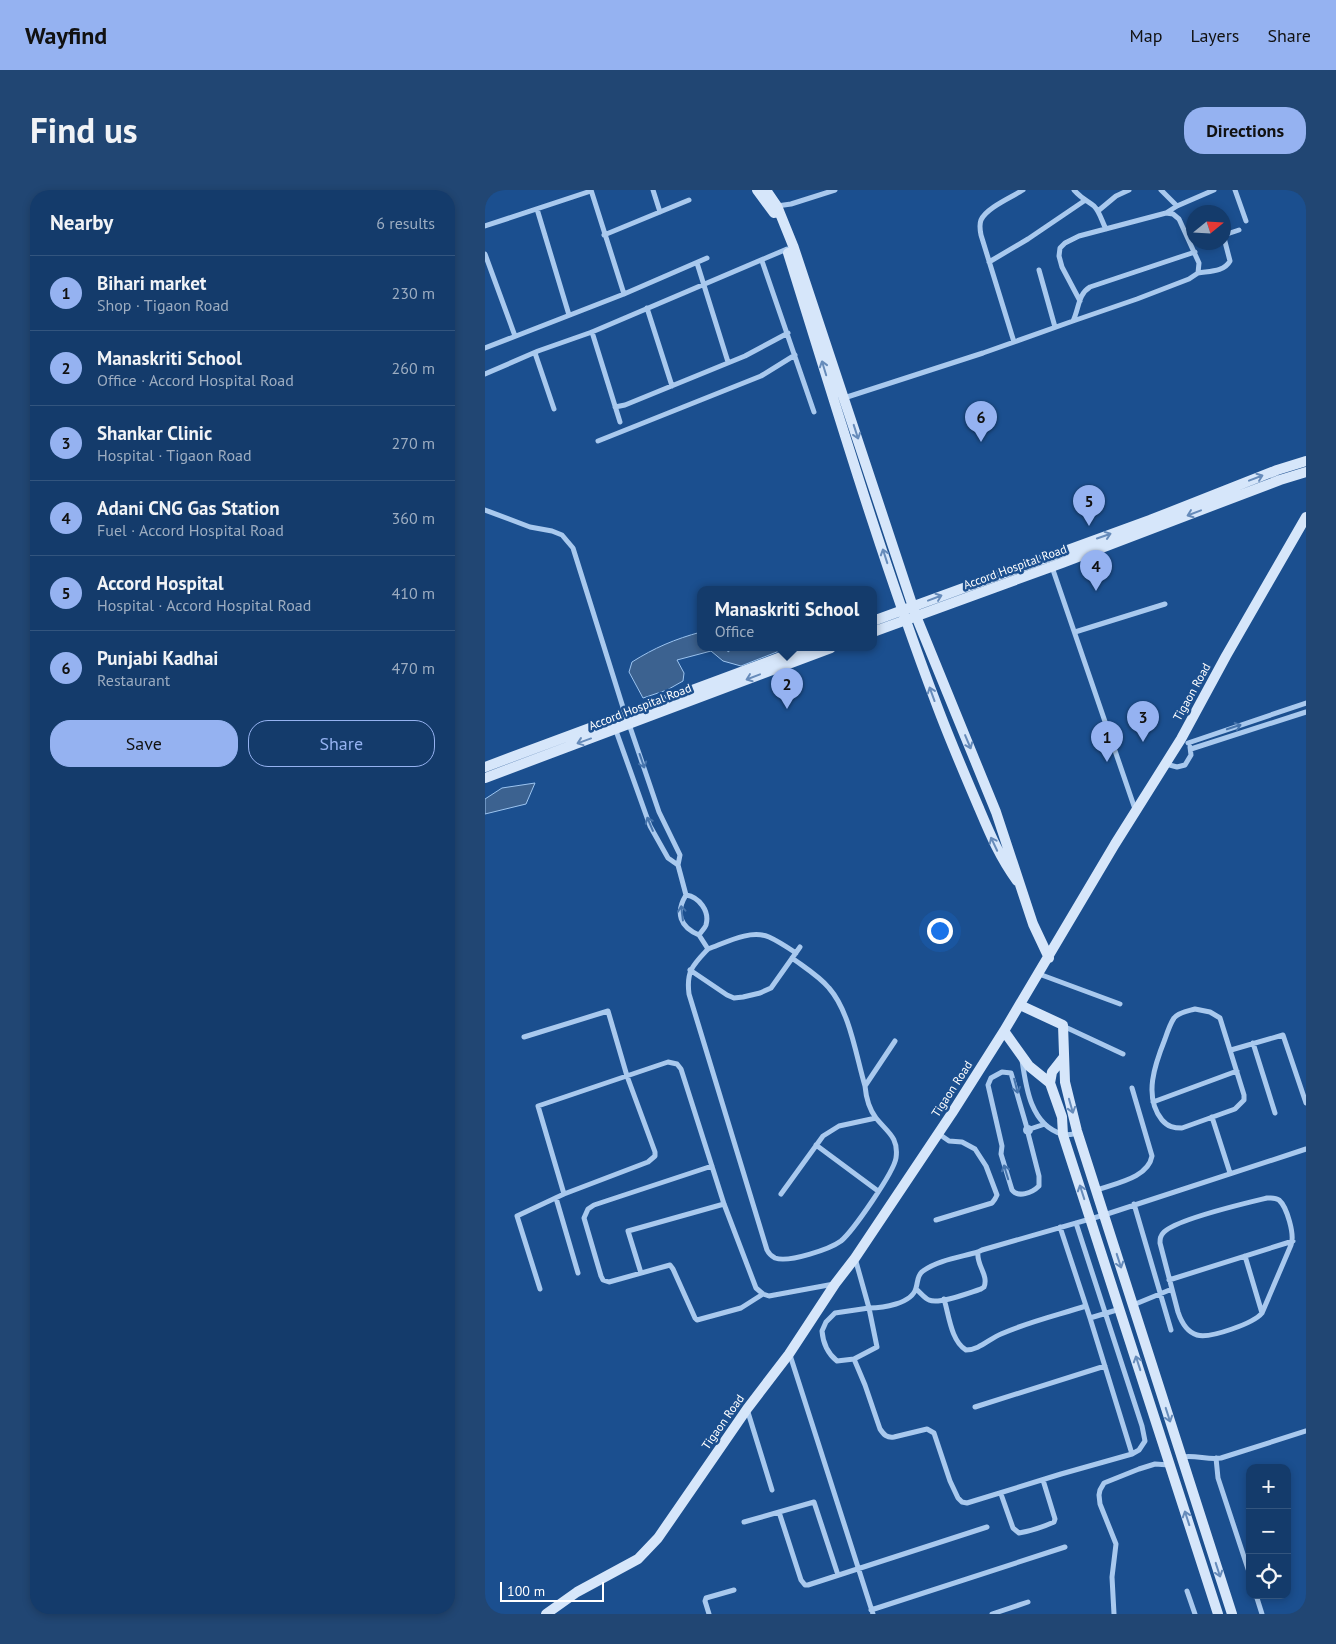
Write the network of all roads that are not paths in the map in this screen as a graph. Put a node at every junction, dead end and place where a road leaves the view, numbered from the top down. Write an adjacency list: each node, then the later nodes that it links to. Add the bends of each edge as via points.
1 (653, 190): 18 (street)
2 (757, 190): 25 (street, via 775,214)
3 (766, 190): 14 (street)
4 (835, 190): 14 (street)
5 (1023, 190): 30 (street, via 987,212 981,220 981,236)
6 (1074, 190): 13 (street)
7 (1129, 190): 17 (street)
8 (1161, 190): 15 (street)
9 (1213, 190): 15 (street)
10 (1235, 190): 20 (street)
11 (591, 191): 16 (street); 24 (street)
12 (689, 200): 18 (street)
13 (1084, 201): 17 (street); 30 (street)
14 (777, 206): 51 (street)
15 (1177, 206): 19 (street)
16 (537, 209): 21 (street); 38 (street)
17 (1098, 211): 22 (street)
18 (660, 212): 24 (street)
19 (1166, 213): 22 (street); 26 (street, via 1179,218)
20 (1245, 221)
21 (485, 226)
22 (1106, 229): 36 (street, via 1079,236 1060,248 1062,267)
23 (1239, 230): 33 (street, via 1224,238 1229,265)
24 (604, 235): 35 (street)
25 (787, 250): 29 (street); 51 (street, one-way to 25)
26 (1195, 252): 33 (street); 36 (street, via 1090,287)
27 (485, 254): 43 (street)
28 (707, 258): 31 (street)
29 (762, 261): 34 (street); 42 (street)
30 (989, 262): 44 (street)
31 (697, 263): 34 (street); 35 (street)
32 (1039, 270): 40 (street)
33 (1198, 273): 39 (street)
34 (704, 284): 37 (street); 48 (street)
35 (624, 294): 38 (street)
36 (1080, 301): 39 (street)
37 (647, 308): 41 (street); 50 (street)
38 (569, 315): 43 (street)
39 (1073, 321): 40 (street)
40 (1055, 327): 44 (street)
41 (592, 332): 46 (street); 52 (street)
42 (788, 333): 47 (street); 48 (street)
43 (515, 336): 45 (street)
44 (1014, 342): 51 (street)
45 (485, 348)
46 (535, 353): 49 (street); 53 (street)
47 (795, 355): 54 (street); 56 (street, via 761,376)
48 (728, 362): 50 (street)
49 (485, 374)
50 (672, 386): 52 (street)
51 (839, 399): 63 (street)
52 (615, 407): 55 (street)
53 (554, 409)
54 (814, 412)
55 (620, 422)
56 (598, 441)
57 (1306, 461): 63 (street, one-way to 57)
58 (1306, 472): 61 (street, Accord Hospital Road, one-way to 61)
59 (485, 510): 71 (street, via 530,527 552,531 573,548)
60 (1306, 517): 73 (street, Tigaon Road, via 1226,656)
61 (1052, 566): 63 (street, Accord Hospital Road); 66 (street)
62 (1165, 604): 66 (street)
63 (909, 613): 64 (street); 65 (street, Accord Hospital Road); 80 (street, one-way to 80, via 997,812); 80 (street, one-way to 63, via 992,840 952,746)
64 (877, 620)
65 (877, 630)
66 (1075, 632): 78 (street)
67 (798, 651): 71 (street)
68 (822, 651): 71 (street, Accord Hospital Road, one-way to 71)
69 (1306, 703): 73 (street, one-way to 69)
70 (1306, 712): 74 (street)
71 (627, 720): 72 (street, Accord Hospital Road); 79 (street, one-way to 79, via 659,812 680,856)
72 (614, 725): 76 (street); 77 (street, Accord Hospital Road, one-way to 77); 79 (street, one-way to 72, via 668,858 650,826)
73 (1184, 741): 74 (street); 75 (street, Tigaon Road)
74 (1191, 749): 75 (street, via 1185,764 1177,767)
75 (1166, 764): 78 (street, Tigaon Road)
76 (485, 767)
77 (485, 778)
78 (1136, 812): 85 (street, Tigaon Road)
79 (678, 865): 81 (street)
80 (1020, 885): 85 (street)
81 (686, 895): 82 (street, one-way to 81, via 683,924 680,912); 82 (street, via 700,901 705,910 706,926)
82 (699, 935): 83 (street)
83 (708, 949): 84 (street, via 735,939 767,936 798,950); 86 (street)
84 (792, 958): 86 (street, via 771,988 738,998 727,995); 102 (street, via 828,987 838,1002)
85 (1049, 958): 87 (street, Tigaon Road)
86 (690, 970): 118 (street, via 687,980 689,994 769,1254 781,1259 790,1258 830,1247 842,1240)
87 (1039, 974): 88 (street); 89 (street, Tigaon Road)
88 (1120, 1004)
89 (1020, 1005): 90 (street); 91 (street, Tigaon Road)
90 (1063, 1025): 96 (street); 98 (street)
91 (1004, 1032): 97 (street); 111 (street, Tigaon Road)
92 (525, 1037): 100 (street, via 608,1011)
93 (895, 1041): 102 (street)
94 (1253, 1043): 95 (street); 105 (street, via 1283,1036); 106 (street)
95 (1231, 1050): 99 (street); 104 (street, via 1221,1018 1195,1009 1181,1012 1175,1017 1160,1053 1152,1084)
96 (1123, 1054)
97 (1021, 1057): 101 (street); 109 (street, via 1032,1103)
98 (1063, 1058): 101 (street, via 1052,1072); 112 (street, one-way to 112)
99 (1237, 1071): 104 (street); 107 (street, via 1244,1100 1235,1109)
100 (627, 1076): 116 (street, via 668,1062 677,1064); 120 (street, via 655,1156 648,1162); 120 (street, via 538,1106)
101 (1050, 1083): 113 (street, via 1062,1117)
102 (865, 1086): 108 (street, via 869,1106)
103 (1132, 1088): 119 (street, via 1152,1156 1151,1163 1137,1175)
104 (1153, 1102): 107 (street, via 1164,1123 1175,1128)
105 (1306, 1103)
106 (1275, 1113)
107 (1212, 1117): 117 (street)
108 (876, 1118): 114 (street, via 839,1126); 118 (street, via 888,1129 896,1153 894,1165)
109 (1045, 1124): 110 (street); 113 (street)
110 (1028, 1130): 110 (street, one-way to 110, via 1039,1182 1037,1188 1019,1195 1012,1190 1001,1154 988,1085 991,1078 1002,1072 1011,1073)
111 (938, 1133): 127 (street, via 975,1149 986,1166 997,1195 991,1203); 133 (street, Tigaon Road)
112 (1077, 1133): 113 (street); 119 (street)
113 (1063, 1135): 126 (street, one-way to 113)
114 (816, 1145): 118 (street); 121 (street)
115 (1306, 1149): 117 (street)
116 (712, 1166): 123 (street); 135 (street, via 587,1209 584,1218 603,1280 609,1282)
117 (1230, 1173): 124 (street)
118 (878, 1190)
119 (1097, 1190): 125 (street)
120 (564, 1194): 122 (street)
121 (781, 1194)
122 (556, 1198): 134 (street); 138 (street, via 517,1216)
123 (724, 1204): 135 (street, via 628,1231); 141 (street, via 756,1288)
124 (1134, 1204): 125 (street); 142 (street)
125 (1104, 1215): 126 (street); 144 (street, one-way to 144)
126 (1091, 1219): 128 (street); 147 (street)
127 (936, 1220)
128 (1076, 1223): 129 (street); 149 (street)
129 (1060, 1227): 131 (street); 145 (street)
130 (1293, 1241): 132 (street); 136 (street, via 1282,1204 1275,1198 1218,1211 1172,1227 1161,1236); 148 (street)
131 (978, 1252): 139 (street, via 922,1271); 143 (street, via 985,1287)
132 (1245, 1256): 136 (street); 148 (street)
133 (855, 1258): 137 (street, Tigaon Road); 146 (street)
134 (579, 1273)
135 (641, 1273): 141 (street, via 667,1264 671,1266 697,1320 741,1308)
136 (1169, 1280): 140 (street)
137 (835, 1284): 141 (street, via 769,1296); 152 (street, Tigaon Road)
138 (540, 1289)
139 (916, 1289): 143 (street, via 928,1300); 146 (street, via 909,1298 900,1302)
140 (1171, 1289): 142 (street); 148 (street, via 1182,1321 1201,1336 1242,1326)
141 (763, 1294)
142 (1159, 1294): 144 (street); 151 (street)
143 (944, 1300): 145 (street, via 955,1336 961,1348 966,1350 1010,1330)
144 (1133, 1305): 159 (street, one-way to 159)
145 (1086, 1306): 150 (street)
146 (869, 1308): 153 (street, via 877,1348); 153 (street, via 835,1313 822,1331 831,1356 837,1361)
147 (1120, 1309): 149 (street); 161 (street, one-way to 147)
148 (1262, 1313)
149 (1105, 1314): 150 (street); 158 (street, via 1145,1436 1144,1446)
150 (1090, 1318): 154 (street)
151 (1171, 1330)
152 (789, 1354): 156 (street, Tigaon Road); 170 (street)
153 (854, 1359): 164 (street, via 884,1435 894,1438 913,1431 931,1430 957,1498 967,1503)
154 (1105, 1366): 155 (street); 158 (street)
155 (975, 1407)
156 (747, 1409): 163 (street); 177 (street, Tigaon Road, via 657,1538 638,1559 577,1592)
157 (1306, 1431): 160 (street)
158 (1132, 1454): 162 (street)
159 (1181, 1457): 160 (street); 183 (street, one-way to 183)
160 (1216, 1458): 169 (street, via 1218,1478)
161 (1170, 1465): 180 (street, via 1155,1464 1139,1469 1105,1483 1100,1490 1100,1504 1116,1544 1112,1577); 182 (street, one-way to 161)
162 (1043, 1480): 164 (street); 164 (street, via 1055,1519 1026,1532 1019,1533 1013,1528)
163 (772, 1490)
164 (1001, 1494)
165 (779, 1512): 166 (street); 171 (street, via 803,1583 808,1585); 171 (street, via 814,1502)
166 (744, 1522)
167 (987, 1527): 170 (street)
168 (1065, 1547): 176 (street)
169 (1246, 1563)
170 (858, 1568): 171 (street); 176 (street)
171 (838, 1575)
172 (734, 1590): 178 (street, via 706,1598)
173 (1187, 1591): 181 (street)
174 (1257, 1599): 184 (street)
175 (1028, 1602): 179 (street)
176 (872, 1612)
177 (547, 1614)
178 (709, 1614)
179 (992, 1614)
180 (1114, 1614)
181 (1195, 1614)
182 (1218, 1614)
183 (1232, 1614)
184 (1262, 1614)

